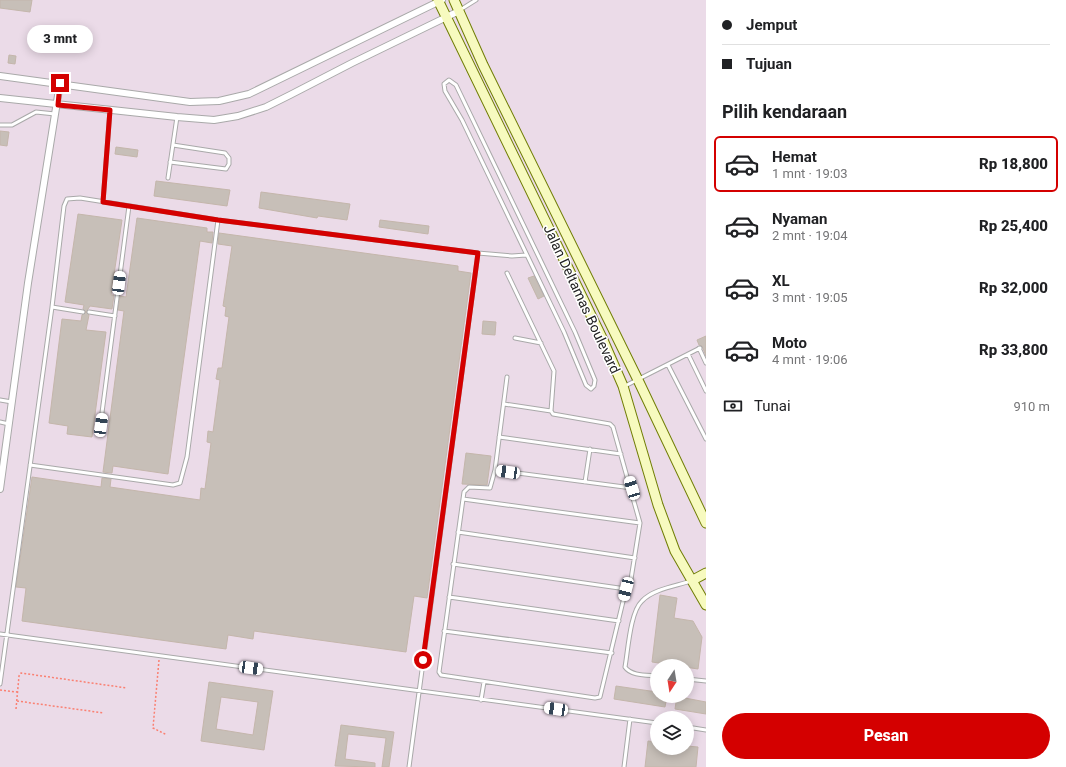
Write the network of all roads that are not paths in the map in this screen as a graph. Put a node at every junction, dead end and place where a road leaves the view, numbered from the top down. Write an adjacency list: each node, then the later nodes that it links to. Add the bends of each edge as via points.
1 (440, 0): 5 (street, Jalan Deltamas Boulevard); 7 (street, via 250,94 219,101 190,102)
2 (454, 0): 4 (street)
3 (476, 0): 4 (lane)
4 (459, 11): 5 (street); 33 (street)
5 (448, 18): 12 (street, via 266,107 214,120); 34 (street, Jalan Deltamas Boulevard)
6 (0, 76): 7 (street)
7 (60, 83): 9 (street)
8 (0, 98): 9 (street)
9 (58, 105): 10 (street); 11 (street)
10 (110, 110): 12 (street); 17 (lane)
11 (55, 114): 13 (lane, via 36,112 12,125); 37 (street)
12 (177, 117): 14 (lane)
13 (0, 125)
14 (173, 145): 15 (lane); 15 (lane, via 225,152 229,164 226,168)
15 (170, 162): 16 (lane)
16 (168, 178)
17 (103, 202): 18 (lane); 23 (lane, via 74,198 65,202)
18 (129, 206): 19 (lane); 26 (lane)
19 (218, 220): 20 (lane); 47 (lane, via 187,457 180,484)
20 (478, 253): 21 (lane); 73 (lane)
21 (526, 255): 21 (lane, via 462,120 445,91 444,84 449,80 456,85 575,332 595,380 593,388 586,385 564,332)
22 (507, 273): 28 (lane)
23 (52, 307): 24 (lane); 47 (lane)
24 (83, 312)
25 (89, 312): 26 (lane)
26 (115, 316): 41 (lane)
27 (515, 338): 28 (lane)
28 (541, 343): 39 (lane, via 555,373)
29 (688, 354): 30 (lane, via 700,348); 31 (lane); 35 (lane)
30 (706, 363)
31 (668, 365): 33 (lane); 43 (lane)
32 (507, 377): 38 (lane)
33 (638, 380): 34 (lane); 54 (street)
34 (623, 386): 59 (street, Jalan Deltamas Boulevard, via 674,551)
35 (706, 391)
36 (0, 400): 37 (lane)
37 (8, 401): 40 (street)
38 (504, 404): 39 (lane); 42 (lane)
39 (551, 411): 46 (lane, via 556,416 611,425)
40 (4, 423): 45 (street)
41 (100, 428)
42 (499, 437): 44 (lane); 48 (lane)
43 (706, 438)
44 (590, 449): 46 (lane); 49 (lane)
45 (2, 453): 51 (street)
46 (621, 454): 50 (lane)
47 (30, 465): 66 (lane)
48 (495, 470): 49 (lane); 52 (lane, via 491,487 469,487 464,492)
49 (584, 482): 50 (lane)
50 (632, 488): 53 (lane)
51 (0, 489)
52 (463, 499): 53 (lane); 55 (lane)
53 (640, 523): 56 (lane)
54 (706, 523)
55 (458, 532): 56 (lane); 57 (lane)
56 (635, 558): 60 (lane, via 631,579)
57 (454, 564): 60 (lane); 61 (lane)
58 (706, 573): 59 (street)
59 (693, 580): 62 (street, Jalan Deltamas Boulevard); 68 (lane, via 655,593 642,600 637,607 625,667 629,672)
60 (626, 589): 63 (lane)
61 (449, 597): 63 (lane); 64 (lane)
62 (706, 605)
63 (618, 621): 67 (lane)
64 (444, 631): 67 (lane); 71 (lane, via 441,675)
65 (0, 634): 66 (lane)
66 (6, 635): 72 (lane); 73 (lane)
67 (612, 653): 71 (lane, via 602,694 595,698)
68 (650, 675)
69 (694, 680): 70 (lane)
70 (706, 681)
71 (484, 682): 74 (lane)
72 (0, 684)
73 (419, 691): 74 (lane); 79 (lane)
74 (481, 700): 75 (lane)
75 (630, 719): 76 (lane); 80 (lane)
76 (650, 722)
77 (694, 728): 78 (lane)
78 (706, 730)
79 (409, 767)
80 (624, 767)

